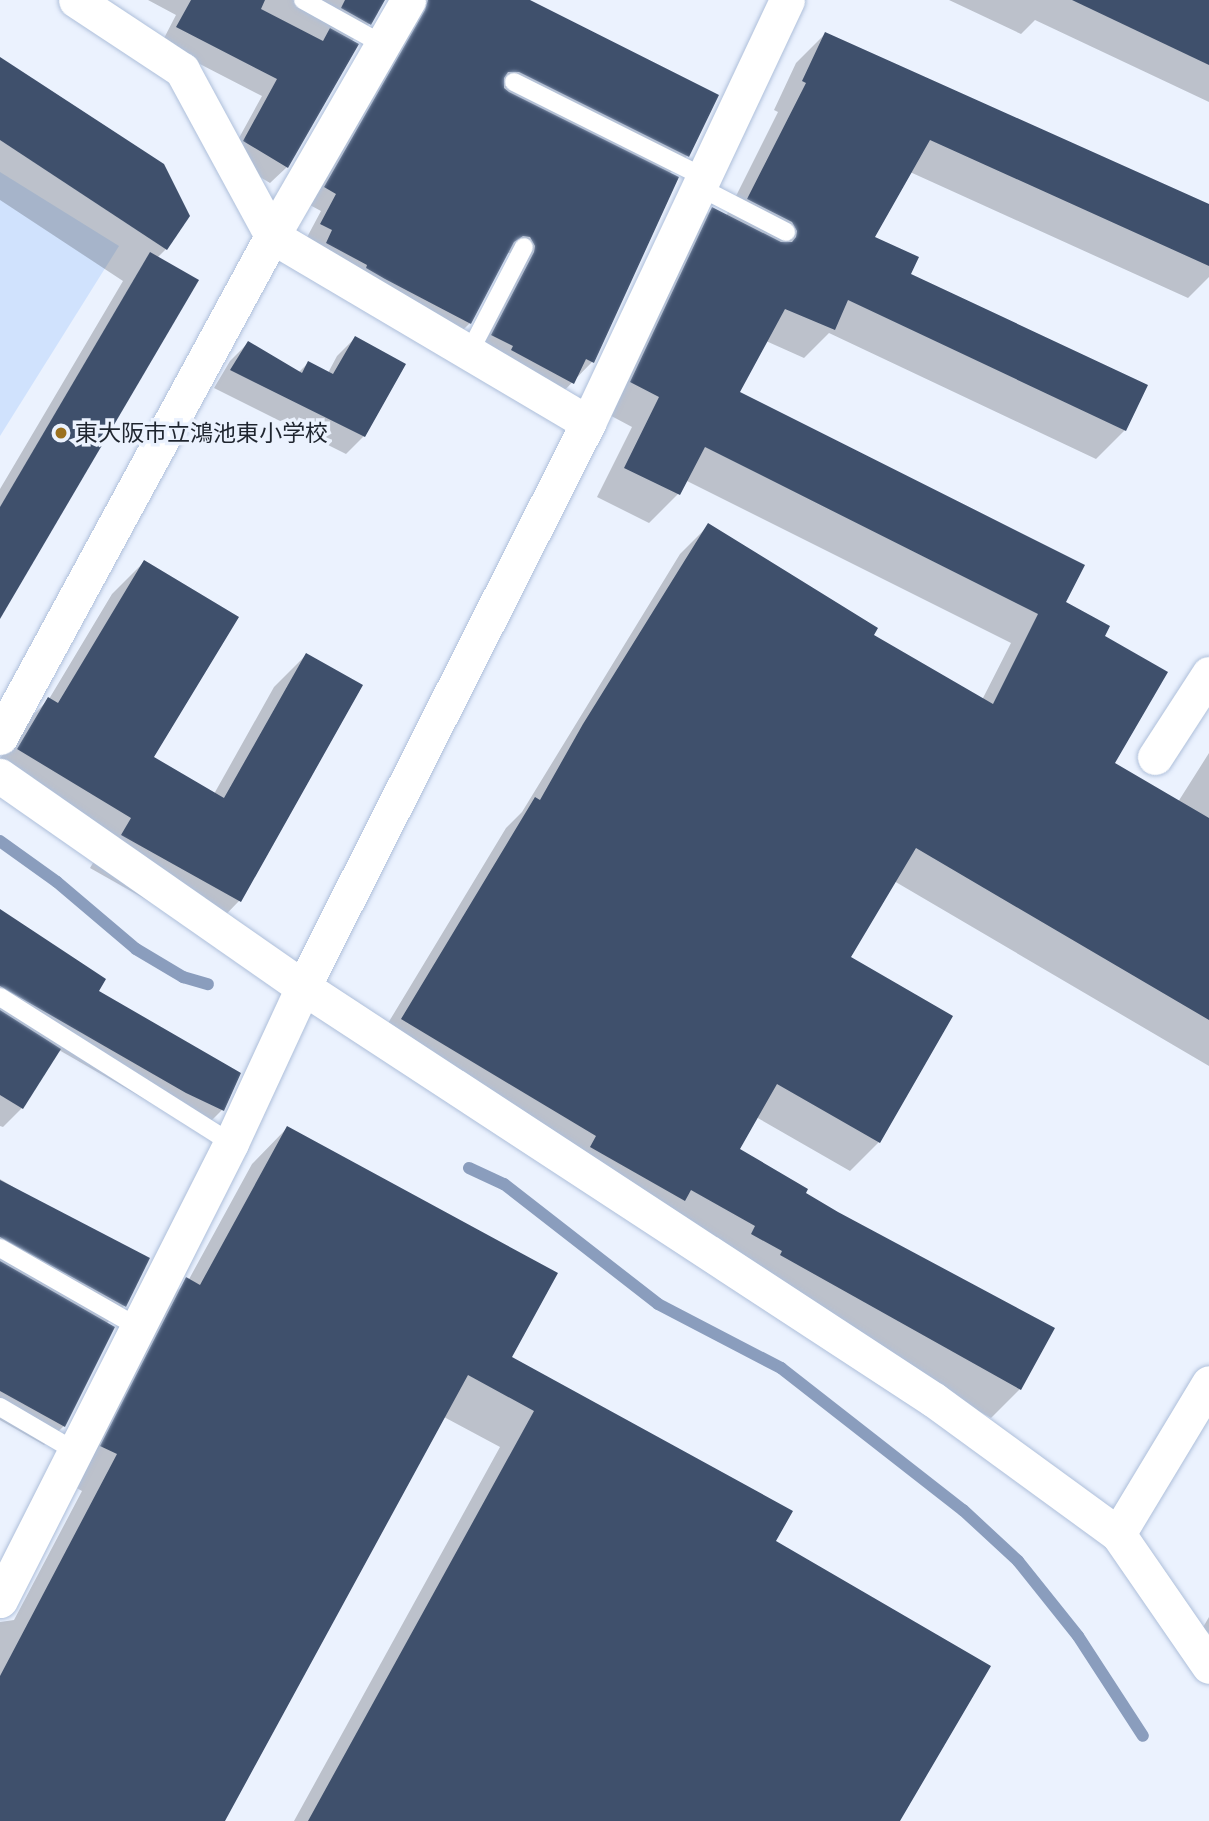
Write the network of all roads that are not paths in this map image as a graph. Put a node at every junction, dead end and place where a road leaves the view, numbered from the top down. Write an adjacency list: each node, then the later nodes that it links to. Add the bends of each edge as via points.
1 (76, 0): 9 (street, via 182,70)
2 (303, 0): 5 (lane)
3 (408, 0): 5 (street)
4 (787, 0): 7 (street)
5 (383, 44): 9 (street)
6 (514, 82): 7 (lane)
7 (701, 182): 8 (lane); 12 (street)
8 (786, 232)
9 (272, 236): 11 (street); 14 (street)
10 (524, 247): 11 (lane)
11 (470, 351): 12 (street)
12 (588, 422): 17 (street)
13 (1209, 674): 15 (street)
14 (0, 737)
15 (1155, 758)
16 (0, 776): 17 (street)
17 (303, 987): 19 (street); 25 (street, via 934,1400)
18 (0, 997): 19 (lane)
19 (231, 1143): 21 (street)
20 (0, 1248): 21 (lane)
21 (138, 1327): 24 (street)
22 (1209, 1383): 25 (street)
23 (0, 1407): 24 (lane)
24 (75, 1451): 26 (street)
25 (1118, 1534): 27 (street)
26 (0, 1600)
27 (1209, 1666)

